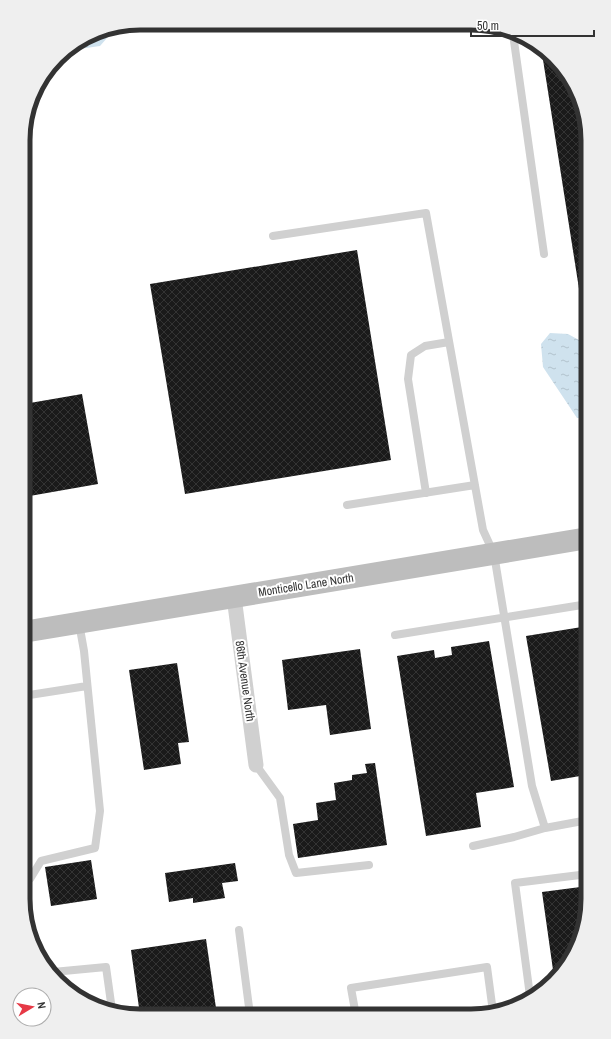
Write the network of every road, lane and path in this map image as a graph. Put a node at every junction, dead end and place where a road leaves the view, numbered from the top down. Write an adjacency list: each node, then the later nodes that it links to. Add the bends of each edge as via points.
1 (514, 38): 3 (lane)
2 (274, 236): 4 (lane, via 426,213)
3 (544, 254)
4 (449, 342): 5 (lane); 6 (lane, via 425,346 411,355 408,368)
5 (474, 485): 6 (lane); 9 (lane, via 483,530)
6 (426, 493): 7 (lane)
7 (347, 505)
8 (581, 539): 9 (street, Monticello Lane North)
9 (494, 554): 10 (street, Monticello Lane North); 12 (lane)
10 (234, 597): 13 (street, Monticello Lane North); 18 (street, 86th Avenue North)
11 (581, 605): 12 (lane)
12 (503, 617): 15 (lane); 20 (lane, via 532,786)
13 (79, 623): 14 (street, Monticello Lane North); 16 (lane)
14 (30, 631)
15 (395, 635)
16 (87, 686): 17 (lane); 24 (lane, via 100,812 95,848 41,861)
17 (30, 695)
18 (256, 765): 22 (lane, via 280,798 289,855 296,873)
19 (581, 821): 20 (lane)
20 (545, 828): 21 (lane)
21 (473, 846)
22 (369, 865)
23 (581, 875): 27 (lane, via 515,883)
24 (30, 879)
25 (239, 930): 30 (lane)
26 (58, 972): 28 (lane, via 106,967)
27 (529, 992)
28 (111, 1005)
29 (493, 1007): 31 (lane, via 487,967 351,988)
30 (249, 1009)
31 (355, 1009)

